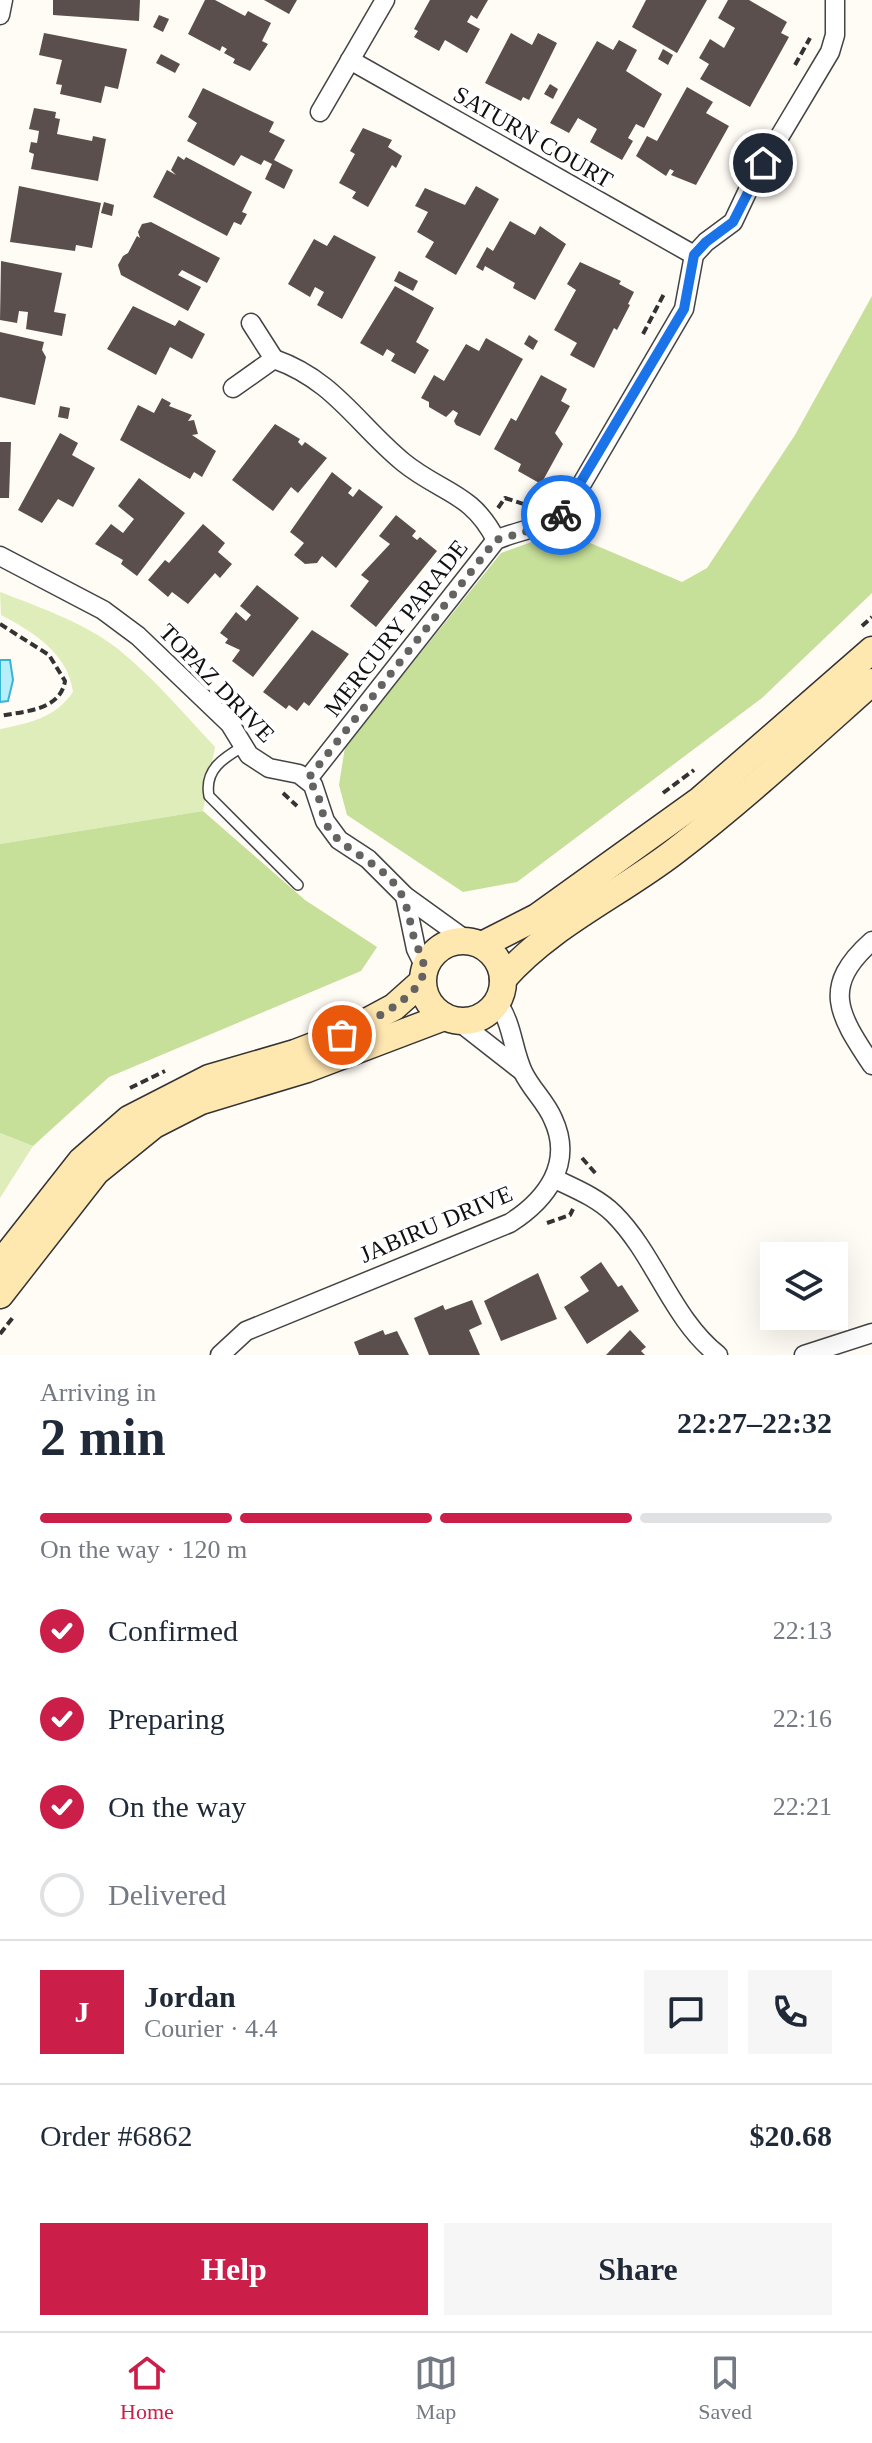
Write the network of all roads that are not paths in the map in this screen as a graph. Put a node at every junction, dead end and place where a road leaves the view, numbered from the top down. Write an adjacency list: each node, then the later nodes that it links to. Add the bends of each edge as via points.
1 (3, 0): 4 (street)
2 (385, 0): 5 (street)
3 (835, 0): 7 (street, via 830,52 733,222)
4 (0, 15)
5 (350, 60): 6 (street); 7 (street, SATURN COURT)
6 (320, 112)
7 (687, 252): 11 (street, MERCURY PARADE, via 684,309 570,504 542,527)
8 (251, 323): 9 (street)
9 (274, 359): 10 (street); 11 (street, via 319,379 402,462 466,500)
10 (233, 388)
11 (496, 540): 16 (street, MERCURY PARADE)
12 (0, 556): 15 (street, TOPAZ DRIVE, via 103,610 138,636 230,724)
13 (866, 638): 20 (main road, via 700,800 537,917)
14 (872, 682): 22 (main road, via 729,808 629,885 539,944)
15 (244, 746): 16 (street, TOPAZ DRIVE, via 257,762); 17 (lane, via 219,761 207,784 209,796)
16 (307, 780): 18 (street, via 333,835 368,859)
17 (298, 885)
18 (405, 896): 20 (street); 21 (street)
19 (872, 941): 24 (street, via 848,966 838,1001 845,1023)
20 (474, 943): 21 (main road, via 441,947); 22 (main road, via 500,965)
21 (423, 975): 23 (main road, via 428,1003); 27 (main road, via 394,1007 342,1035 209,1078 129,1119 81,1161)
22 (500, 990): 23 (main road, via 481,1017); 25 (street)
23 (451, 1019): 25 (street); 28 (main road, via 201,1101 154,1125 96,1172)
24 (872, 1065)
25 (522, 1071): 26 (street, via 556,1129 560,1157)
26 (555, 1179): 30 (street, JABIRU DRIVE, via 533,1208 510,1223 278,1316 246,1331); 31 (street, via 597,1200 619,1219 694,1331)
27 (0, 1264)
28 (10, 1302)
29 (872, 1333): 32 (street)
30 (220, 1355)
31 (718, 1355)
32 (804, 1355)

